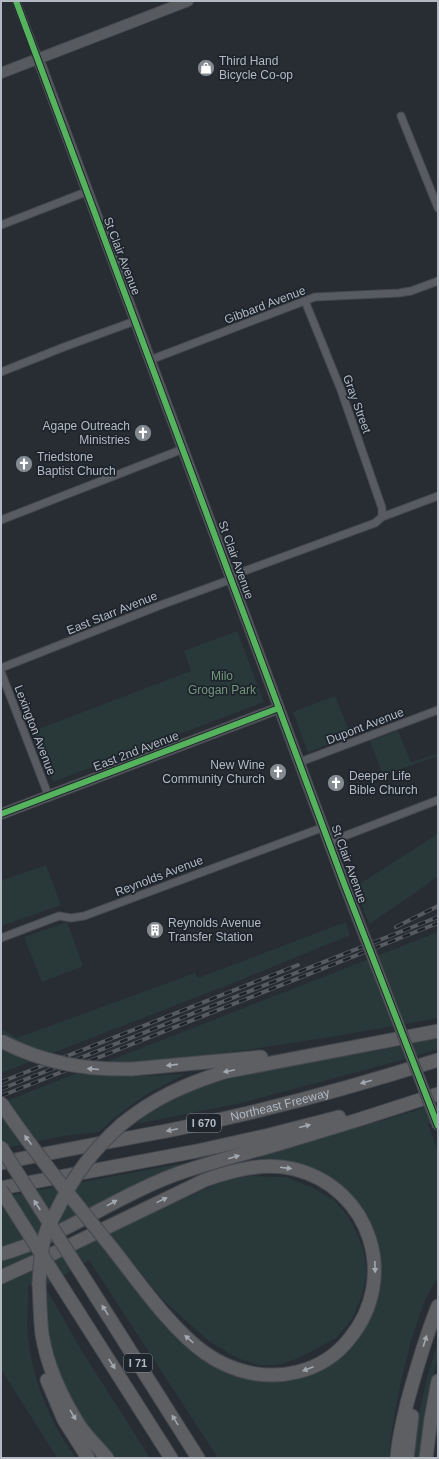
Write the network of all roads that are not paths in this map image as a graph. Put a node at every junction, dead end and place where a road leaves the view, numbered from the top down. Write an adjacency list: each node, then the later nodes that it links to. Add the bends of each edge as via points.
1 (16, 1): 3 (street, St Clair Avenue)
2 (188, 1): 3 (street)
3 (38, 58): 4 (street); 6 (street, St Clair Avenue)
4 (1, 73)
5 (401, 116): 7 (street)
6 (86, 192): 8 (street); 11 (street, St Clair Avenue)
7 (438, 208)
8 (1, 225)
9 (438, 281): 10 (street, Gibbard Avenue, via 411,291 315,297)
10 (306, 301): 12 (street, Gibbard Avenue); 16 (street, Gray Street, via 351,418 382,508)
11 (135, 321): 12 (street, St Clair Avenue); 13 (street)
12 (150, 360): 14 (street, St Clair Avenue)
13 (1, 372)
14 (183, 450): 17 (street); 18 (street, St Clair Avenue)
15 (438, 496): 16 (street, East Starr Avenue)
16 (382, 517): 18 (street, East Starr Avenue, via 375,523)
17 (1, 520)
18 (231, 578): 19 (street, East Starr Avenue); 21 (street, St Clair Avenue)
19 (1, 668)
20 (1, 672): 24 (street, Lexington Avenue)
21 (279, 708): 23 (street, St Clair Avenue); 24 (street, East 2nd Avenue)
22 (438, 710): 23 (street, Dupont Avenue)
23 (300, 762): 27 (street, St Clair Avenue)
24 (48, 797): 26 (street, East 2nd Avenue)
25 (438, 800): 28 (street)
26 (1, 814)
27 (324, 827): 28 (street, St Clair Avenue); 29 (street, Reynolds Avenue, via 84,916 59,916)
28 (329, 842): 36 (street, St Clair Avenue, bridge)
29 (1, 938)
30 (438, 1030): 32 (highway)
31 (1, 1041): 32 (highway, one-way to 31, bridge, via 109,1070 72,1066 44,1059)
32 (322, 1052): 42 (highway, one-way to 42, bridge, via 224,1072 197,1081 154,1100 122,1124 91,1154 60,1203 48,1229)
33 (438, 1060): 38 (highway, Northeast Freeway / I 670, one-way to 38, via 256,1112)
34 (438, 1093): 39 (highway, one-way to 34, via 204,1150); 40 (highway, one-way to 34, via 42,1241 118,1200 175,1175 372,1117)
35 (1, 1103): 41 (highway, one-way to 35, bridge, via 54,1253 205,1180 224,1173 261,1167 294,1169 326,1182 359,1215 367,1229 375,1260 373,1292 363,1322 338,1352 302,1371 274,1376 260,1376 227,1366 204,1353 165,1314 112,1248 72,1198)
36 (438, 1126)
37 (1, 1147): 46 (highway, I 71, one-way to 37, bridge)
38 (1, 1163)
39 (1, 1189): 49 (highway, I 71, one-way to 49, bridge)
40 (1, 1254)
41 (1, 1277)
42 (39, 1284): 47 (highway, via 35,1302 36,1326 46,1377 64,1420); 48 (highway, one-way to 48, via 42,1334 55,1378 80,1426)
43 (438, 1306): 44 (highway, one-way to 43)
44 (414, 1377): 50 (highway); 51 (highway, via 414,1406)
45 (438, 1381): 52 (highway)
46 (198, 1456)
47 (88, 1458)
48 (107, 1458)
49 (171, 1458)
50 (396, 1458)
51 (407, 1458)
52 (426, 1458)

